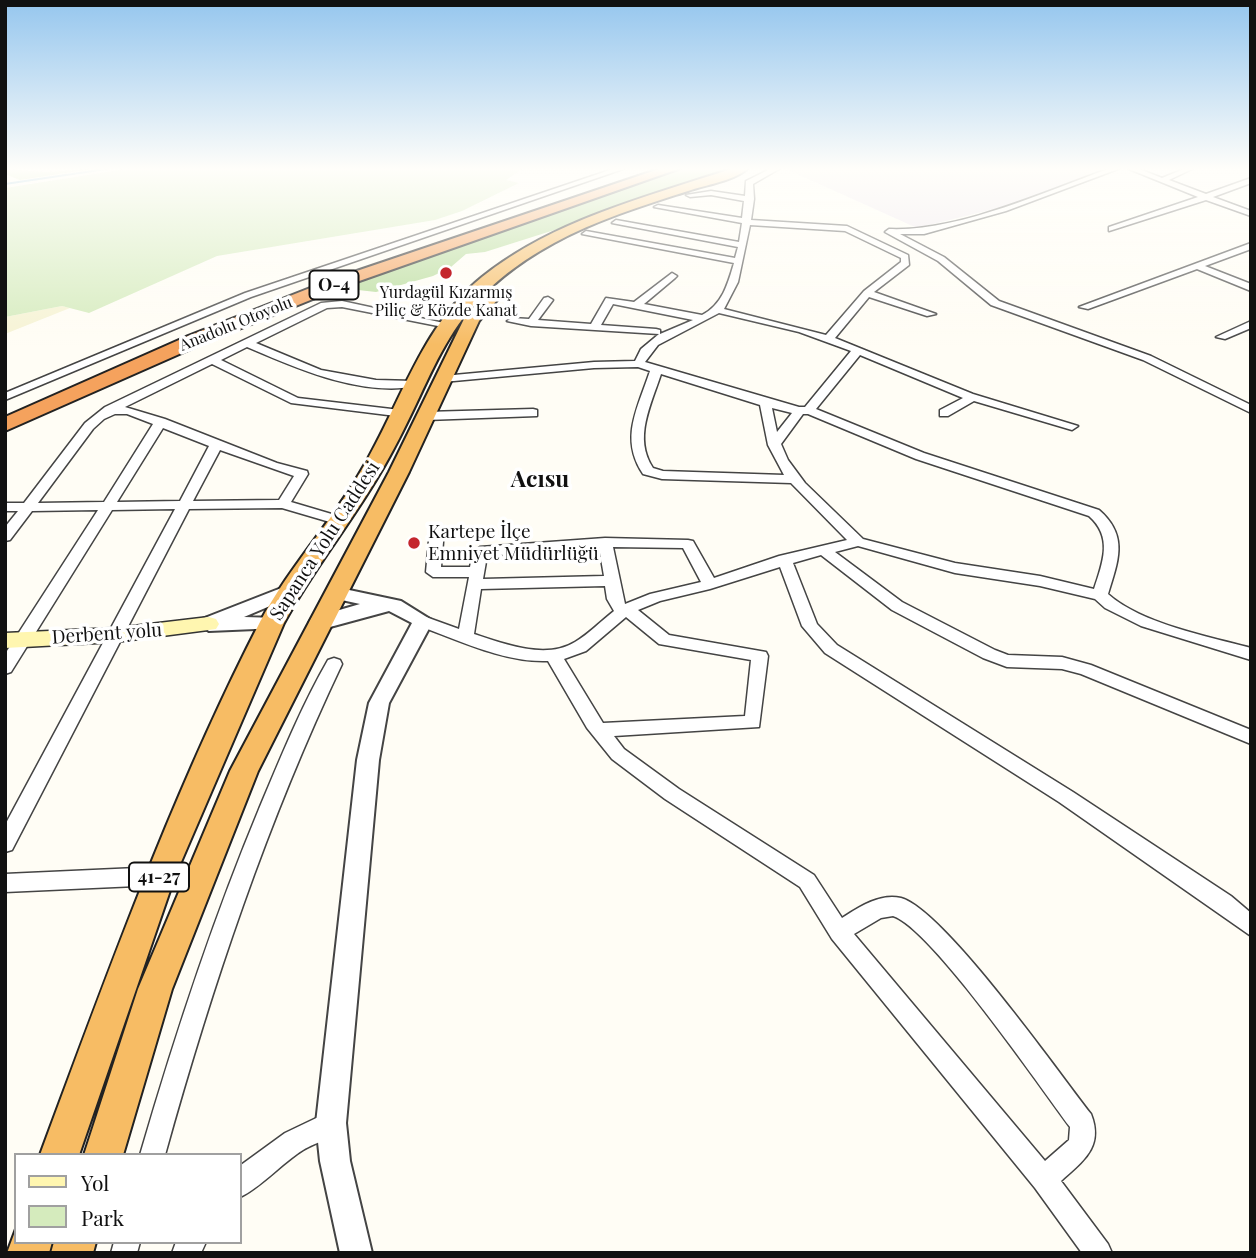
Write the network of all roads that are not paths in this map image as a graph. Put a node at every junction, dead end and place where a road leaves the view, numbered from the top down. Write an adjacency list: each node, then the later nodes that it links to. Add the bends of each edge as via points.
1 (446, 228): 46 (street, via 248,295)
2 (473, 228): 52 (highway, Anadolu Otoyolu / O-4, via 290,293)
3 (495, 228): 58 (highway, Anadolu Otoyolu / O-4, via 299,298)
4 (579, 228): 34 (highway, Sapanca Yolu Caddesi / 41-27, via 533,248 485,282)
5 (604, 228): 15 (highway, Sapanca Yolu Caddesi)
6 (644, 228): 16 (street)
7 (749, 228): 16 (street)
8 (751, 228): 21 (street, via 746,268)
9 (829, 228): 12 (street)
10 (936, 228): 14 (street, via 913,233)
11 (1116, 228): 13 (street)
12 (847, 229): 14 (street); 23 (street, via 907,259)
13 (1112, 229)
14 (881, 231): 49 (street, via 941,259 995,303 1147,358)
15 (586, 234): 18 (street); 44 (highway, Sapanca Yolu Caddesi, via 546,253 495,293 472,318)
16 (741, 245): 18 (street)
17 (1251, 246): 19 (street)
18 (737, 261): 21 (street)
19 (1197, 266): 22 (street); 26 (street)
20 (672, 276): 25 (street)
21 (732, 285): 27 (street)
22 (1251, 288)
23 (867, 293): 29 (street); 38 (street)
24 (548, 300): 32 (street)
25 (637, 304): 28 (street); 35 (street, via 610,300)
26 (1084, 307)
27 (718, 310): 30 (street); 38 (street)
28 (673, 311): 30 (street); 36 (street)
29 (931, 314)
30 (700, 318): 36 (street)
31 (512, 321): 32 (street)
32 (531, 323): 35 (street)
33 (1251, 324): 37 (street)
34 (448, 325): 39 (street, via 330,304); 45 (highway, Sapanca Yolu Caddesi / 41-27)
35 (594, 328): 36 (street)
36 (659, 335): 42 (street)
37 (1221, 337)
38 (829, 338): 40 (street)
39 (245, 342): 41 (street); 45 (street, via 318,373)
40 (858, 349): 47 (street); 51 (street)
41 (211, 359): 50 (street); 55 (street, via 295,401)
42 (639, 364): 43 (street); 44 (street)
43 (656, 371): 48 (street); 62 (street, via 636,440 651,473)
44 (443, 379): 56 (highway, Sapanca Yolu Caddesi)
45 (414, 384): 55 (highway, Sapanca Yolu Caddesi / 41-27)
46 (5, 397)
47 (973, 397): 54 (street); 59 (street)
48 (765, 403): 51 (street); 61 (street)
49 (1251, 410)
50 (107, 411): 57 (street, via 129,411); 66 (street, via 75,442)
51 (804, 411): 61 (street); 80 (street, via 920,456 1094,513 1106,523 1113,538)
52 (5, 413)
53 (533, 413): 56 (street)
54 (944, 413)
55 (400, 414): 68 (highway, Sapanca Yolu Caddesi / 41-27)
56 (426, 416): 79 (highway, Sapanca Yolu Caddesi)
57 (161, 422): 60 (street); 65 (street)
58 (5, 425)
59 (1072, 426)
60 (217, 443): 63 (street); 64 (street, via 302,474)
61 (774, 445): 62 (street)
62 (796, 479): 72 (street)
63 (185, 504): 64 (street); 65 (street); 87 (street)
64 (284, 504): 68 (street)
65 (107, 506): 66 (street); 89 (street)
66 (27, 507): 67 (street); 70 (street)
67 (5, 508)
68 (340, 521): 78 (highway, Sapanca Yolu Caddesi / 41-27)
69 (437, 530): 75 (street, via 433,572)
70 (5, 537)
71 (605, 542): 75 (street, via 480,552); 76 (street); 77 (street, via 688,544)
72 (858, 542): 73 (street); 80 (street, via 964,570)
73 (822, 549): 74 (street); 95 (street, via 897,606 1000,659 1085,669)
74 (784, 559): 77 (street); 99 (street, via 810,626 831,649 1066,797)
75 (477, 578): 76 (street); 88 (street)
76 (612, 581): 82 (street)
77 (710, 584): 82 (street)
78 (289, 591): 79 (highway); 84 (highway, Sapanca Yolu Caddesi / 41-27); 86 (street)
79 (335, 593): 81 (street); 85 (highway, Sapanca Yolu Caddesi)
80 (1100, 595): 90 (street, via 1127,614)
81 (394, 605): 83 (street); 85 (street)
82 (624, 610): 91 (street, via 586,644); 94 (street, via 665,640 760,656 753,722)
83 (423, 621): 88 (street); 101 (street, via 379,703 373,727)
84 (272, 623): 85 (highway); 86 (street); 97 (highway, Sapanca Yolu Caddesi / 41-27)
85 (319, 623): 103 (highway, Sapanca Yolu Caddesi, via 244,771 155,989)
86 (209, 624): 87 (main road, Derbent yolu)
87 (116, 635): 89 (main road, Derbent yolu); 96 (street)
88 (466, 637): 91 (street)
89 (14, 640): 93 (street)
90 (1251, 654)
91 (553, 655): 94 (street)
92 (334, 664): 104 (street, via 274,791 185,1037)
93 (5, 668)
94 (598, 730): 100 (street, via 618,754 661,786 798,873 818,894)
95 (1251, 737)
96 (5, 844)
97 (159, 876): 98 (street); 102 (highway, Sapanca Yolu Caddesi / 41-27)
98 (5, 883)
99 (1251, 926)
100 (839, 932): 105 (street); 105 (street, via 880,907 890,906 905,908 939,941 1082,1123 1081,1146)
101 (331, 1122): 106 (street, via 285,1146); 107 (street)
102 (60, 1153)
103 (104, 1153)
104 (153, 1153)
105 (1044, 1179): 108 (street)
106 (242, 1182)
107 (356, 1253)
108 (1098, 1253)

